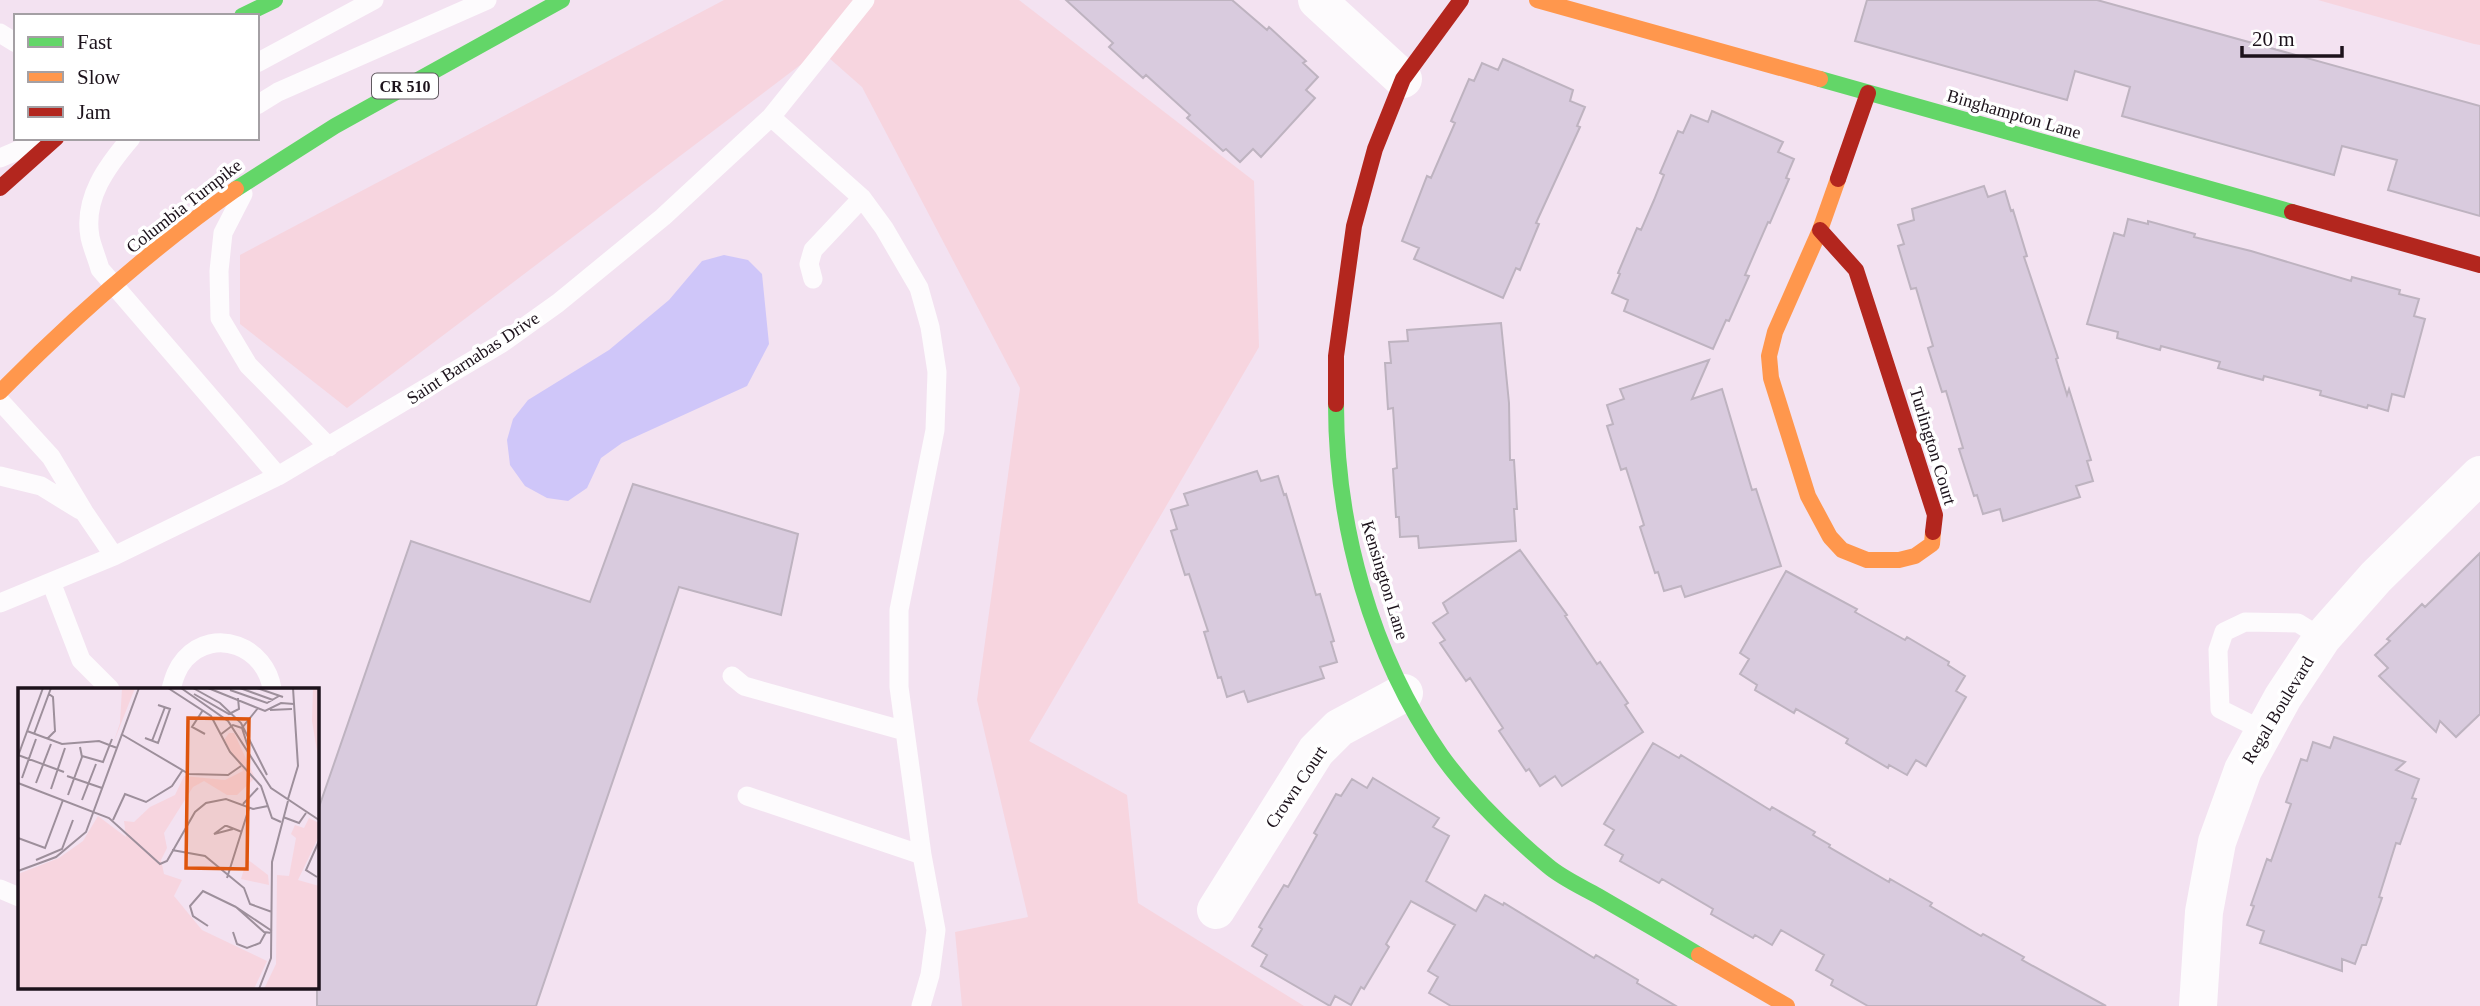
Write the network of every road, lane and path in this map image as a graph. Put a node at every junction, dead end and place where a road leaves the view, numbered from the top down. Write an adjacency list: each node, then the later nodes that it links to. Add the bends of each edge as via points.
1 (275, 0): 9 (street)
2 (374, 0): 10 (lane)
3 (487, 0): 13 (lane)
4 (562, 0): 19 (street, Columbia Turnpike / CR 510, via 318,134)
5 (865, 0): 14 (lane, Saint Barnabas Drive)
6 (1317, 0): 11 (street)
7 (1461, 0): 11 (street, Kensington Lane)
8 (1537, 0): 12 (street, Binghampton Lane)
9 (246, 14)
10 (259, 62)
11 (1403, 79): 41 (street, Kensington Lane, via 1375,149 1354,226 1336,356 1336,450 1350,542 1375,625)
12 (1868, 93): 22 (street, Turlington Court); 23 (street, Binghampton Lane)
13 (259, 104)
14 (771, 117): 21 (lane); 28 (lane, Saint Barnabas Drive, via 663,217 558,303 502,343)
15 (42, 140): 18 (lane)
16 (54, 140): 20 (street)
17 (129, 140): 25 (lane, via 92,197 90,235 100,269)
18 (0, 158)
19 (252, 177): 25 (street, Columbia Turnpike / CR 510); 28 (lane, via 223,233 220,318 248,365)
20 (0, 188)
21 (862, 198): 24 (lane, via 813,250 809,264); 42 (lane, via 919,288 937,372 935,430 899,610)
22 (1820, 230): 22 (street, Turlington Court, via 1775,332 1769,356 1771,378 1812,508 1825,533 1843,551 1869,561 1916,558 1932,544 1935,514 1856,270)
23 (2480, 265)
24 (813, 279)
25 (114, 286): 26 (street, Columbia Turnpike / CR 510); 31 (lane)
26 (0, 392)
27 (0, 401): 32 (lane, via 51,457)
28 (329, 447): 31 (lane, Saint Barnabas Drive)
29 (2480, 475): 36 (street, Regal Boulevard, via 2376,577)
30 (0, 476): 32 (lane, via 41,486)
31 (278, 476): 33 (lane, Saint Barnabas Drive)
32 (84, 512): 33 (lane)
33 (114, 556): 34 (lane, Saint Barnabas Drive)
34 (51, 582): 35 (lane, Saint Barnabas Drive); 38 (lane, via 81,660)
35 (0, 603)
36 (2322, 638): 43 (street, Regal Boulevard); 43 (lane, via 2298,623 2245,622 2224,632 2218,650 2220,709)
37 (732, 676): 42 (lane, via 744,686)
38 (109, 688)
39 (171, 688): 40 (lane, via 185,659 216,643 249,651 262,663)
40 (272, 688)
41 (1404, 693): 46 (street, Crown Court, via 1339,728 1316,751); 48 (street, Kensington Lane, via 1442,757 1550,868)
42 (905, 730): 45 (lane)
43 (2264, 731): 49 (street, Regal Boulevard, via 2243,770 2217,842 2204,912)
44 (747, 796): 45 (lane)
45 (922, 855): 47 (lane, via 936,930)
46 (1216, 910)
47 (920, 1006)
48 (1787, 1006)
49 (2198, 1006)

